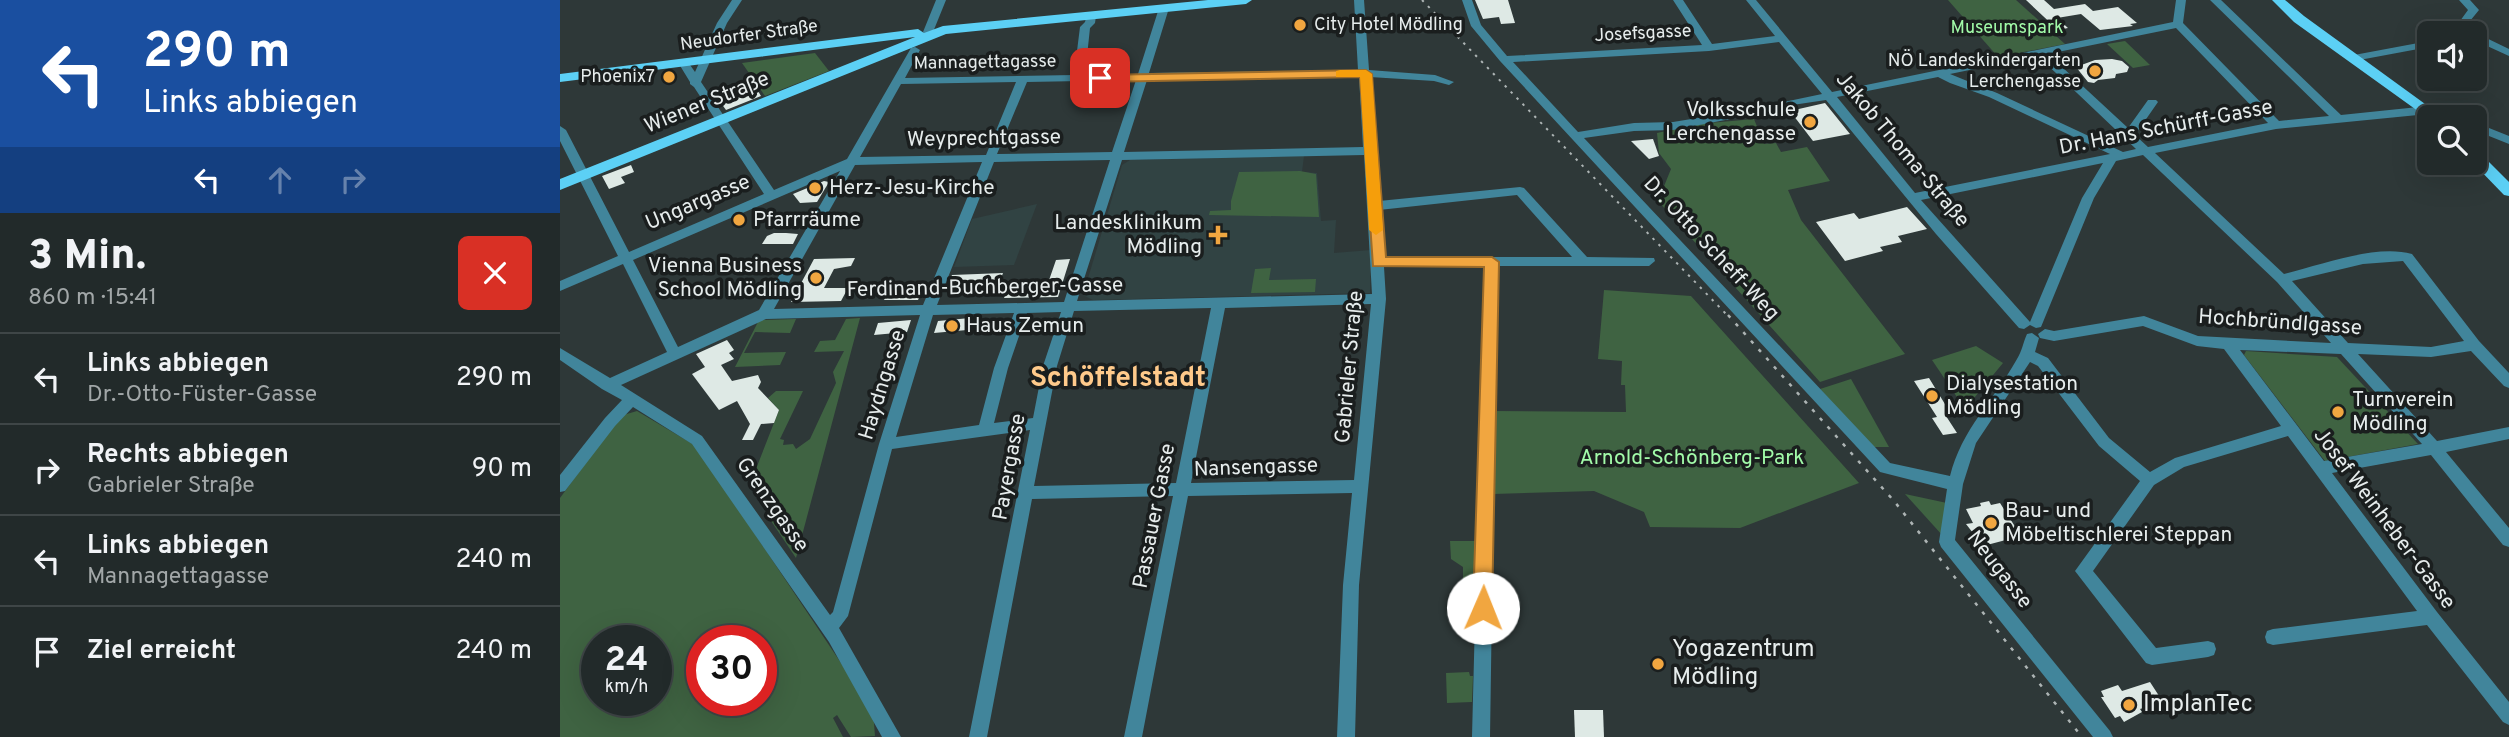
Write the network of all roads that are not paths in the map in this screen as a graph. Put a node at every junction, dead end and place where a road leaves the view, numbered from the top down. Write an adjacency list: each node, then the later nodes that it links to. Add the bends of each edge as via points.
1 (737, 0): 28 (street)
2 (942, 0): 16 (street)
3 (1246, 0): 12 (main road, Wiener Straße)
4 (1359, 0): 31 (street, Gabrieler Straße)
5 (1467, 0): 27 (street, Dr. Otto Scheff-Weg, via 1476,26)
6 (1678, 0): 23 (street)
7 (1751, 0): 19 (street, Jakob Thoma-Straße)
8 (2181, 0): 15 (street)
9 (2215, 0): 45 (street)
10 (2278, 0): 26 (main road)
11 (2464, 0): 14 (street, via 2474,10)
12 (1164, 8): 13 (main road, Wiener Straße); 33 (street, Payergasse)
13 (1091, 16): 17 (main road, Wiener Straße); 34 (street, via 1085,27)
14 (2465, 21)
15 (2178, 24): 24 (street); 47 (street)
16 (928, 32): 17 (main road, Neudorfer Straße); 18 (main road, Neudorfer Straße)
17 (942, 36): 21 (main road, Wiener Straße)
18 (879, 38): 21 (main road, Wiener Straße); 28 (main road, Neudorfer Straße)
19 (1782, 38): 23 (street, Josefsgasse); 39 (street, Jakob Thoma-Straße)
20 (2487, 42): 25 (street)
21 (913, 46): 36 (street); 46 (main road, Wiener Straße)
22 (2417, 46): 26 (street)
23 (1709, 48): 27 (street, Josefsgasse)
24 (2041, 53): 30 (street); 50 (street)
25 (2509, 53)
26 (2354, 58): 42 (main road)
27 (1504, 59): 51 (street, Dr. Otto Scheff-Weg)
28 (705, 62): 29 (main road, Neudorfer Straße); 38 (street)
29 (684, 64): 32 (main road, Neudorfer Straße); 38 (street)
30 (1940, 73): 39 (street); 56 (street)
31 (1366, 74): 33 (street, Mannagettagasse); 37 (street, Mannagettagasse); 54 (street, Gabrieler Straße)
32 (560, 78)
33 (1143, 78): 34 (street, Mannagettagasse); 55 (street, Payergasse)
34 (1079, 79): 35 (street, Mannagettagasse)
35 (1023, 80): 36 (street, Mannagettagasse); 57 (street, Haydngasse)
36 (899, 81): 58 (street)
37 (1449, 82)
38 (695, 84): 46 (street)
39 (1830, 97): 41 (street); 64 (street, Jakob Thoma-Straße)
40 (2152, 102): 50 (street)
41 (1783, 105)
42 (2419, 105)
43 (1767, 108): 51 (street, via 1673,126)
44 (2417, 115): 45 (street, Dr. Hans Schürff-Gasse)
45 (2338, 118): 47 (street, Dr. Hans Schürff-Gasse)
46 (722, 119): 60 (main road, Wiener Straße); 63 (street)
47 (2276, 125): 53 (street, Dr. Hans Schürff-Gasse)
48 (2487, 130): 52 (street)
49 (560, 131): 60 (street)
50 (2129, 135): 53 (street)
51 (1575, 136): 97 (street, Dr. Otto Scheff-Weg, via 1885,468)
52 (2509, 139)
53 (2145, 150): 56 (street, Dr. Hans Schürff-Gasse); 71 (street)
54 (1371, 151): 55 (street, Weyprechtgasse); 65 (street, Gabrieler Straße)
55 (1117, 156): 57 (street, Weyprechtgasse); 75 (street, Payergasse)
56 (2117, 157): 64 (street, Dr. Hans Schürff-Gasse); 79 (street, Neugasse, via 2088,198)
57 (990, 158): 58 (street, Weyprechtgasse); 77 (street, Haydngasse)
58 (853, 161): 63 (street, Ungargasse); 78 (street)
59 (2487, 168): 62 (main road)
60 (583, 176): 61 (main road, Wiener Straße); 66 (street)
61 (560, 185)
62 (2509, 191)
63 (771, 195): 66 (street, Ungargasse)
64 (1914, 197): 79 (street, Jakob Thoma-Straße)
65 (1374, 206): 68 (street, Gabrieler Straße); 70 (street, via 1520,191)
66 (627, 256): 72 (street, Ungargasse); 83 (street)
67 (1647, 261): 70 (street)
68 (1379, 262): 69 (street); 73 (street, Gabrieler Straße)
69 (1492, 262): 70 (street); 112 (street)
70 (1584, 262)
71 (2282, 279): 81 (street, via 2403,256 2413,261); 82 (street)
72 (560, 286)
73 (1378, 299): 74 (street, Ferdinand-Buchberger-Gasse); 99 (street, Gabrieler Straße)
74 (1219, 303): 75 (street, Ferdinand-Buchberger-Gasse); 100 (street, Passauer Gasse)
75 (1070, 307): 76 (street, Ferdinand-Buchberger-Gasse); 89 (street, Payergasse, via 1050,366)
76 (1022, 309): 77 (street, Ferdinand-Buchberger-Gasse); 91 (street)
77 (928, 310): 78 (street, Ferdinand-Buchberger-Gasse); 93 (street, Haydngasse)
78 (764, 314): 83 (street, Ferdinand-Buchberger-Gasse)
79 (2034, 330): 80 (street, Hochbründlgasse, via 2054,336 2144,321 2197,341); 85 (street, Neugasse)
80 (2228, 344): 82 (street, Hochbründlgasse); 90 (street, Josef Weinheber-Gasse)
81 (2474, 345): 82 (street, Hochbründlgasse, via 2431,352); 86 (street)
82 (2343, 350): 94 (street)
83 (674, 352): 87 (street, Ferdinand-Buchberger-Gasse)
84 (560, 354): 87 (street, Grenzgasse)
85 (2028, 355): 96 (street, via 2043,362 2104,442); 97 (street, Neugasse, via 1975,429)
86 (2509, 382)
87 (607, 384): 88 (street, Grenzgasse)
88 (631, 400): 98 (street); 104 (street, Grenzgasse, via 697,440)
89 (1039, 423): 91 (street); 101 (street, Payergasse)
90 (2291, 429): 95 (street, Josef Weinheber-Gasse); 96 (street, via 2180,463)
91 (985, 431): 93 (street)
92 (2509, 433): 94 (street)
93 (886, 444): 104 (street, Haydngasse, via 840,616)
94 (2435, 449): 95 (street); 102 (street)
95 (2320, 468): 103 (street, Josef Weinheber-Gasse)
96 (2149, 480): 106 (street, via 2083,571 2152,657)
97 (1955, 484): 113 (street, Neugasse, via 1947,542)
98 (560, 486)
99 (1361, 486): 100 (street, Nansengasse); 111 (street, Gabrieler Straße, via 1351,585)
100 (1182, 491): 101 (street, Nansengasse); 110 (street, Passauer Gasse)
101 (1027, 494): 109 (street, Payergasse)
102 (2509, 540)
103 (2431, 617): 105 (street); 107 (street, Josef Weinheber-Gasse)
104 (829, 626): 108 (street, Grenzgasse)
105 (2273, 637)
106 (2208, 649)
107 (2509, 716)
108 (892, 737)
109 (978, 737)
110 (1133, 737)
111 (1346, 737)
112 (1480, 737)
113 (2104, 737)

